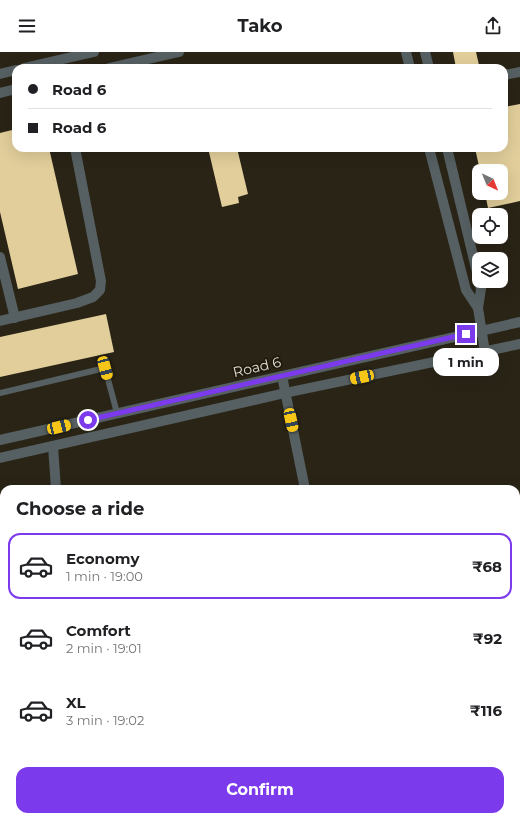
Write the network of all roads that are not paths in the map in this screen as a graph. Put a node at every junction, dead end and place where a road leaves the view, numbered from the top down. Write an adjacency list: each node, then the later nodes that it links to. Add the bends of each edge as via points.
1 (94, 52): 5 (street)
2 (179, 52): 7 (street)
3 (406, 52): 8 (street)
4 (425, 52): 9 (street)
5 (57, 60): 6 (street)
6 (40, 64)
7 (126, 64)
8 (409, 64)
9 (428, 64)
10 (12, 71): 12 (street)
11 (520, 72): 13 (street)
12 (0, 74)
13 (508, 74)
14 (12, 90): 15 (street)
15 (0, 93)
16 (76, 152): 21 (street, via 101,281 100,290 93,297 77,303)
17 (430, 152): 20 (street, via 466,290)
18 (449, 152): 20 (street, via 481,289)
19 (0, 257): 21 (street)
20 (478, 308): 24 (street)
21 (15, 318): 22 (street)
22 (0, 321)
23 (520, 322): 24 (street, Road 6)
24 (481, 331): 26 (street); 27 (street, Road 6)
25 (520, 344): 26 (street)
26 (485, 352): 29 (street)
27 (282, 376): 29 (street); 30 (street, Road 6)
28 (0, 393): 30 (lane, via 105,368)
29 (285, 393): 32 (street); 35 (street)
30 (117, 413): 31 (street, Road 6)
31 (0, 440)
32 (53, 446): 33 (street); 34 (street)
33 (0, 458)
34 (56, 485)
35 (304, 485)

